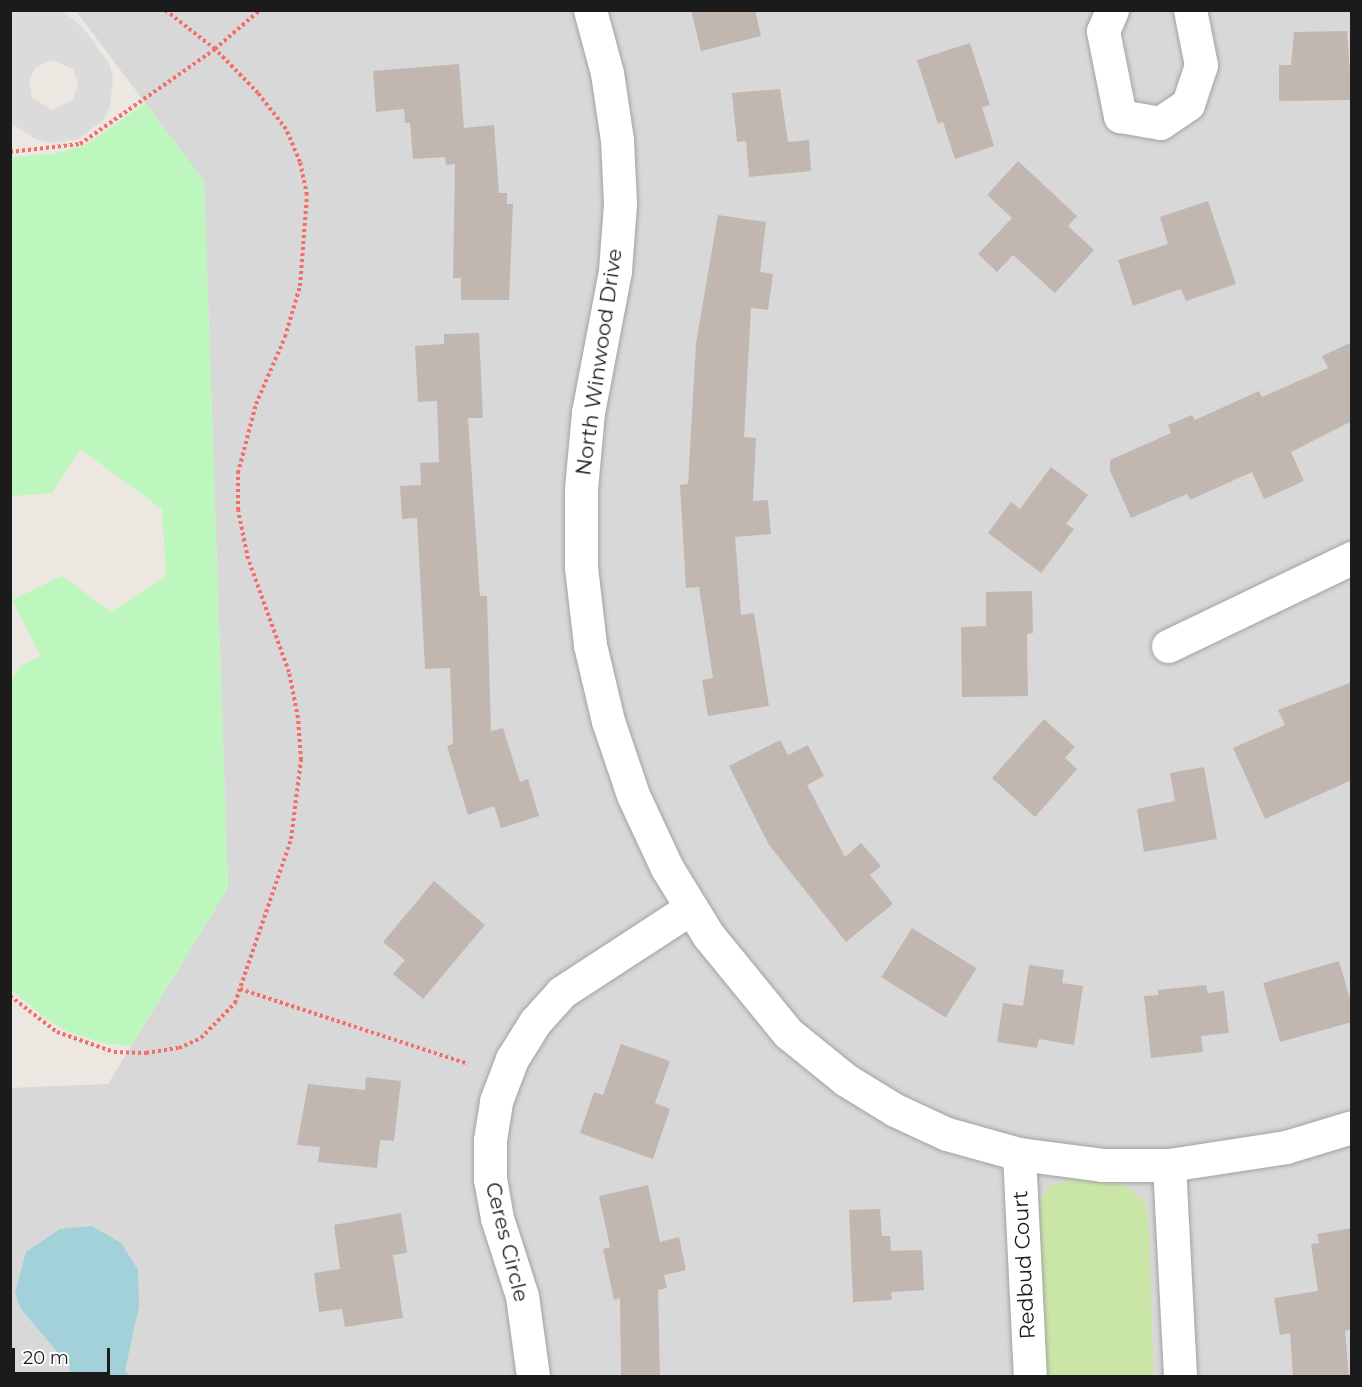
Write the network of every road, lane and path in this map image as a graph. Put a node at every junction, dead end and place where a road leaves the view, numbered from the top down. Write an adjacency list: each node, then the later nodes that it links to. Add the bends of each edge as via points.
1 (165, 10): 6 (path)
2 (260, 10): 6 (path)
3 (590, 10): 10 (street, North Winwood Drive, via 607,72 620,204 615,271 588,412 581,489 581,567 590,645 608,721 633,795)
4 (1112, 10): 5 (street, via 1103,31 1120,116 1160,123 1188,104 1201,65)
5 (1190, 10)
6 (214, 50): 7 (path, via 80,144); 11 (path, via 258,93 286,129 300,162 307,195 300,286 285,337 256,404 238,473 238,510 248,559 289,672 301,760 291,839)
7 (10, 152)
8 (1352, 558): 9 (street)
9 (1168, 646)
10 (690, 908): 15 (street, North Winwood Drive, via 749,989 788,1033 846,1080 895,1110 947,1134); 17 (street, Ceres Circle, via 562,992 535,1022 518,1050 496,1101 489,1140 490,1180 497,1218 522,1296)
11 (240, 989): 12 (path, via 235,1003 201,1038 179,1048 146,1053 114,1052 83,1043 57,1032); 13 (path)
12 (10, 996)
13 (468, 1064)
14 (1352, 1126): 16 (street, North Winwood Drive, via 1286,1148)
15 (1019, 1154): 16 (street, North Winwood Drive, via 1102,1165); 18 (street, Redbud Court)
16 (1169, 1166): 19 (street)
17 (533, 1377)
18 (1030, 1377)
19 (1180, 1377)

